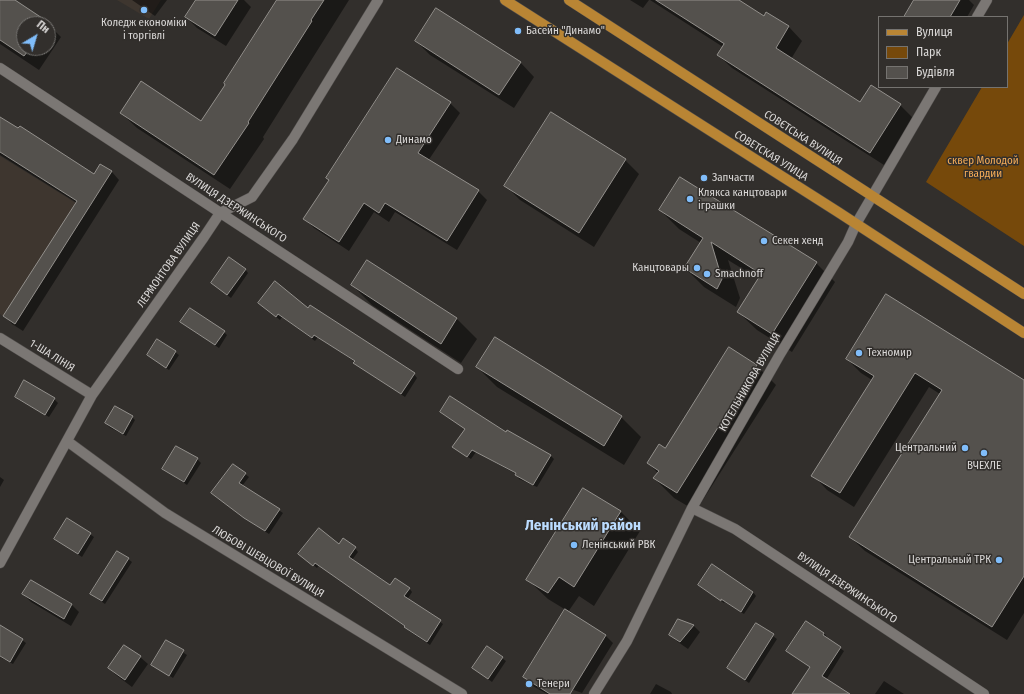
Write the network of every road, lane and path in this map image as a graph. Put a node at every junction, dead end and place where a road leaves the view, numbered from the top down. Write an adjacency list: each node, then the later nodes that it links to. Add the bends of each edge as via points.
1 (378, 0): 9 (street, ЛЕРМОНТОВА ВУЛИЦЯ, via 293,139 252,197)
2 (505, 0): 10 (main road, СОВЕТСКАЯ УЛИЦА)
3 (569, 0): 8 (main road, СОВЄТСЬКА ВУЛИЦЯ)
4 (987, 0): 5 (street)
5 (978, 16)
6 (0, 68): 9 (street, ВУЛИЦЯ ДЗЕРЖИНСЬКОГО)
7 (935, 88): 8 (street, КОТЕЛЬНИКОВА ВУЛИЦЯ)
8 (871, 197): 10 (street, КОТЕЛЬНИКОВА ВУЛИЦЯ); 11 (main road, СОВЄТСЬКА ВУЛИЦЯ)
9 (220, 213): 14 (street, ВУЛИЦЯ ДЗЕРЖИНСЬКОГО); 15 (street, ЛЕРМОНТОВА ВУЛИЦЯ)
10 (856, 224): 12 (main road, СОВЕТСКАЯ УЛИЦА); 17 (street, КОТЕЛЬНИКОВА ВУЛИЦЯ, via 848,242)
11 (1024, 294)
12 (1024, 332)
13 (0, 338): 15 (street, 1-ША ЛІНІЯ)
14 (458, 369)
15 (92, 395): 16 (street, ЛЕРМОНТОВА ВУЛИЦЯ)
16 (67, 441): 18 (street, ЛЕРМОНТОВА ВУЛИЦЯ); 19 (street, ЛЮБОВІ ШЕВЦОВОЇ ВУЛИЦЯ, via 165,513)
17 (692, 508): 20 (street, КОТЕЛЬНИКОВА ВУЛИЦЯ, via 627,641); 21 (street, ВУЛИЦЯ ДЗЕРЖИНСЬКОГО, via 735,529)
18 (0, 563)
19 (462, 694)
20 (594, 694)
21 (984, 694)

